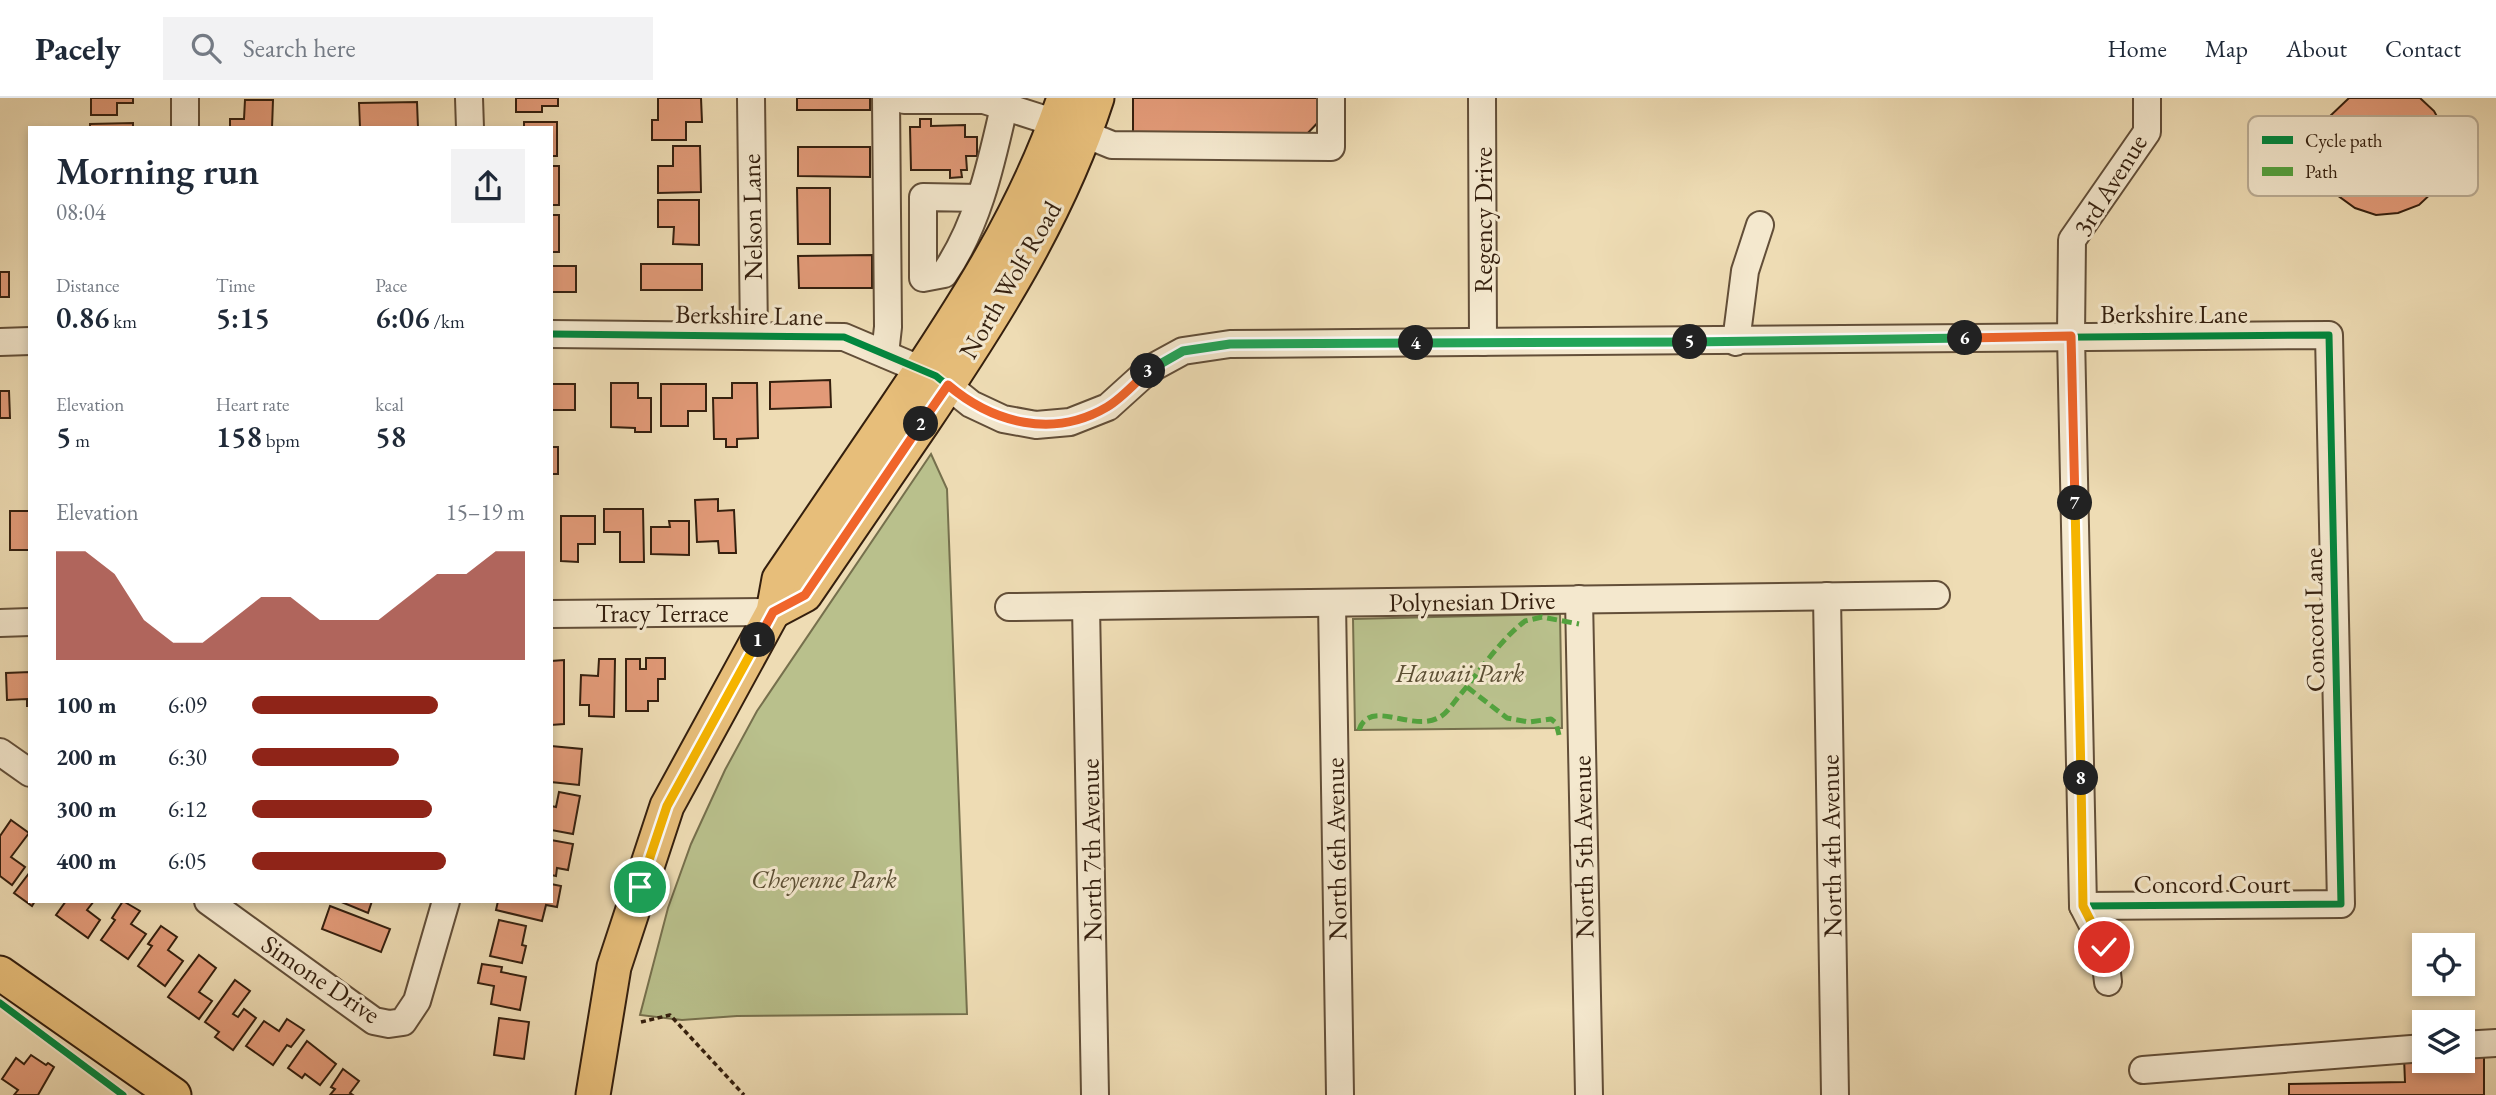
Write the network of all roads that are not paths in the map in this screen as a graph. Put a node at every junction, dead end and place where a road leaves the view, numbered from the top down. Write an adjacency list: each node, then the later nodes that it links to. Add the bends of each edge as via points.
1 (185, 98): 11 (street)
2 (469, 98): 12 (street)
3 (751, 98): 19 (street, Nelson Lane)
4 (1097, 98): 10 (main road, North Wolf Road)
5 (1331, 98): 10 (street, via 1331,147 1112,145)
6 (1482, 98): 23 (street, Regency Drive)
7 (2147, 98): 20 (street, 3rd Avenue, via 2147,132 2072,240)
8 (895, 99): 9 (street, via 984,100); 25 (street)
9 (1004, 107): 10 (street); 13 (street)
10 (1068, 118): 16 (main road, North Wolf Road); 26 (main road, North Wolf Road, via 1058,199 1028,259)
11 (185, 126)
12 (470, 126)
13 (980, 198): 15 (street); 15 (street, via 923,197 923,278 944,274)
14 (1760, 225): 24 (street, via 1745,271)
15 (964, 238): 16 (street)
16 (994, 255): 26 (main road, North Wolf Road)
17 (553, 334): 19 (street, Berkshire Lane)
18 (2329, 335): 20 (street, Berkshire Lane); 41 (street, Concord Lane)
19 (754, 336): 25 (street, Berkshire Lane, via 844,337)
20 (2071, 336): 24 (street, Berkshire Lane); 42 (street, 3rd Avenue)
21 (28, 341): 22 (street)
22 (0, 342)
23 (1483, 342): 24 (street, Berkshire Lane); 26 (street, Berkshire Lane, via 1230,344 1183,351 1150,369 1108,407 1070,422 1036,425 1003,419 971,404)
24 (1736, 342)
25 (885, 354): 26 (street, Berkshire Lane)
26 (935, 377): 33 (main road, North Wolf Road, via 779,579)
27 (1936, 595): 28 (street, Polynesian Drive)
28 (1827, 596): 29 (street, Polynesian Drive); 54 (street, North 4th Avenue)
29 (1579, 600): 30 (street, Polynesian Drive); 53 (street, North 5th Avenue)
30 (1332, 603): 31 (street, Polynesian Drive); 52 (street, North 6th Avenue)
31 (1086, 606): 32 (street, Polynesian Drive); 51 (street, North 7th Avenue)
32 (1009, 607)
33 (773, 612): 34 (street, Tracy Terrace); 50 (main road, North Wolf Road, via 667,806 614,967)
34 (553, 614)
35 (28, 622): 36 (street)
36 (0, 623)
37 (0, 752): 38 (street)
38 (28, 772)
39 (211, 903): 40 (street, Simone Drive, via 374,1021 389,1024 404,1022 417,1001)
40 (445, 903)
41 (2341, 904): 42 (street, Concord Court)
42 (2083, 906): 44 (street, 3rd Avenue, via 2104,947)
43 (0, 973): 49 (main road)
44 (2108, 982)
45 (2496, 1043): 46 (street)
46 (2475, 1044)
47 (2412, 1049): 48 (street)
48 (2143, 1076)
49 (174, 1095)
50 (593, 1095)
51 (1095, 1095)
52 (1340, 1095)
53 (1589, 1095)
54 (1835, 1095)

